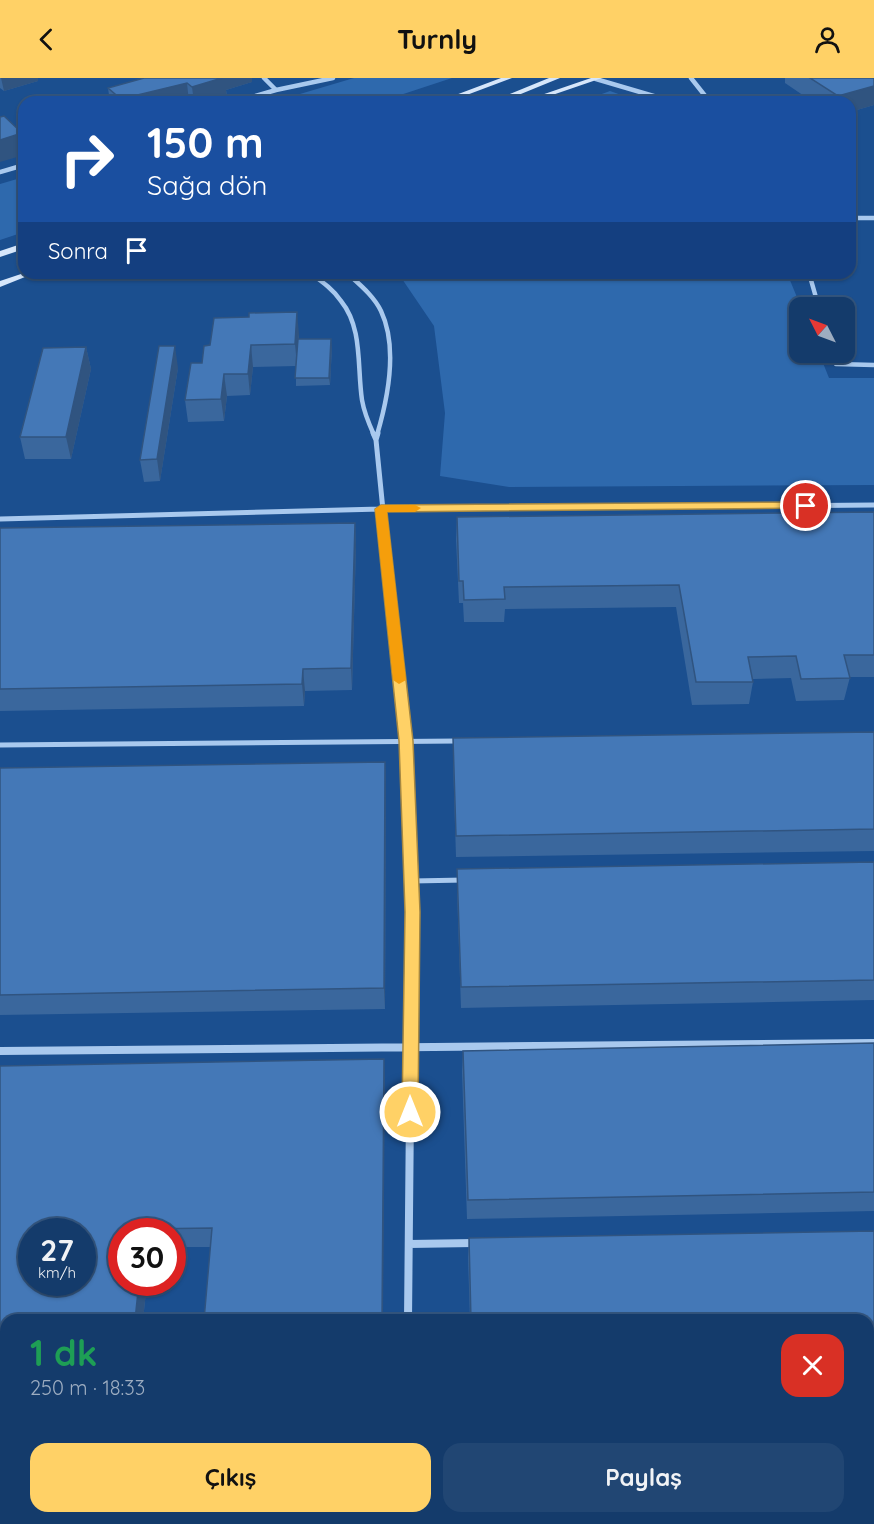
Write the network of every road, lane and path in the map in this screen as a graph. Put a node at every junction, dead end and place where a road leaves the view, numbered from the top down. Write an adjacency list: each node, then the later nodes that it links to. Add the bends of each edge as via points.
1 (264, 78): 8 (street)
2 (333, 78): 8 (street)
3 (491, 78): 9 (main road)
4 (508, 78): 9 (main road)
5 (556, 78): 12 (main road)
6 (597, 78): 13 (main road); 14 (street)
7 (691, 78): 15 (street)
8 (276, 90): 10 (street)
9 (475, 90): 11 (main road)
10 (256, 96)
11 (458, 96)
12 (510, 96)
13 (543, 96)
14 (655, 96)
15 (705, 96)
16 (18, 167): 17 (street)
17 (0, 172)
18 (856, 218): 19 (street)
19 (874, 218)
20 (18, 248): 21 (main road)
21 (0, 254)
22 (18, 278): 26 (main road)
23 (317, 279): 30 (street, via 351,314 358,344 362,400)
24 (352, 279): 30 (street, via 380,309 387,332 387,398)
25 (811, 279): 27 (street)
26 (0, 284)
27 (816, 297)
28 (836, 363): 29 (street)
29 (874, 365)
30 (376, 440): 32 (street)
31 (874, 505): 32 (street)
32 (381, 509): 33 (street); 34 (street)
33 (0, 519)
34 (406, 741): 35 (street); 36 (street); 38 (street)
35 (464, 741)
36 (0, 745)
37 (471, 880): 38 (street)
38 (412, 881): 40 (street)
39 (874, 1043): 40 (street)
40 (411, 1046): 41 (street); 43 (street)
41 (0, 1051)
42 (480, 1243): 43 (street)
43 (409, 1244): 44 (street)
44 (408, 1314)

